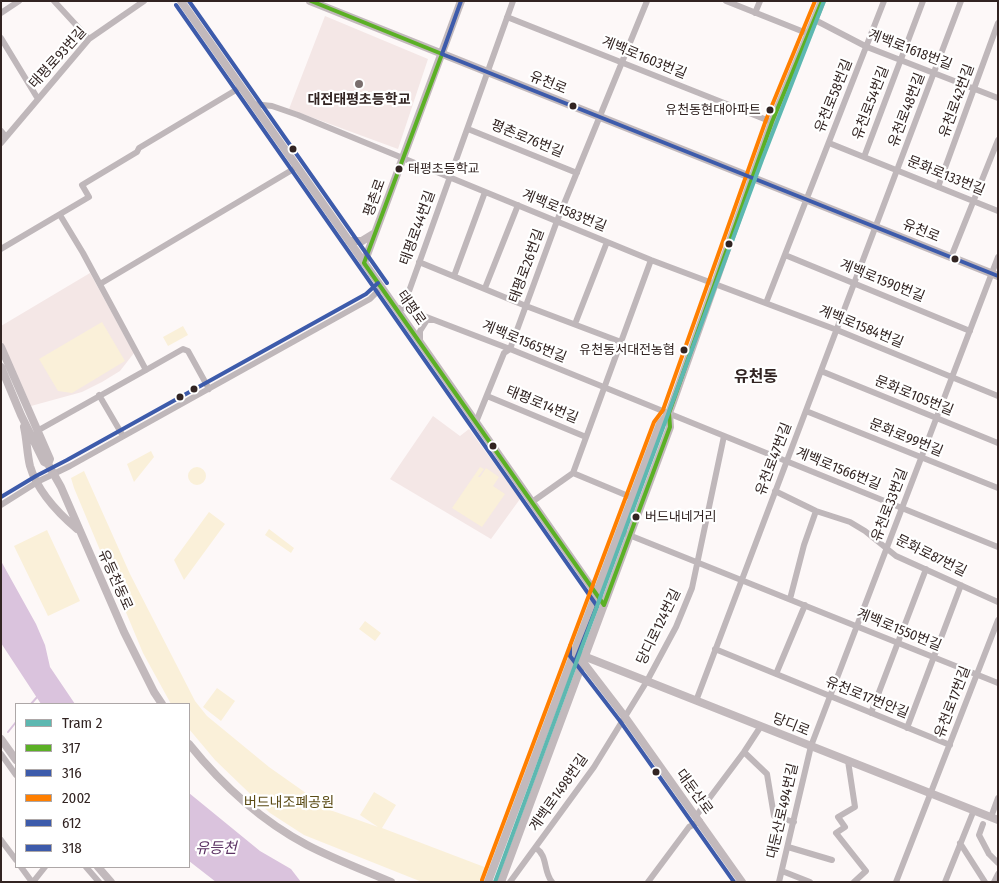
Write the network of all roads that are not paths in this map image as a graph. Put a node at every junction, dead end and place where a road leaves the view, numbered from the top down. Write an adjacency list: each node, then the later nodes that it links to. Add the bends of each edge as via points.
1 (19, 1): 15 (street)
2 (54, 1): 22 (street)
3 (144, 1): 22 (street, 태평로93번길)
4 (181, 1): 29 (main road, 태평로)
5 (310, 1): 24 (main road, 유천로)
6 (461, 1): 24 (main road, 평촌로)
7 (513, 1): 17 (street, 태평로44번길)
8 (647, 1): 26 (street, 태평로26번길)
9 (726, 1): 16 (street)
10 (760, 1): 16 (street)
11 (822, 1): 18 (main road)
12 (884, 1): 23 (street, 유천로58번길)
13 (923, 1): 25 (street, 유천로54번길)
14 (961, 1): 28 (street, 유천로48번길)
15 (1, 13)
16 (755, 13): 20 (street)
17 (507, 17): 26 (street, 계백로1603번길); 27 (street, 태평로44번길)
18 (815, 20): 20 (main road); 23 (street, 계백로1618번길)
19 (998, 24): 30 (street, 유천로42번길)
20 (809, 34): 35 (main road)
21 (1, 38): 32 (street)
22 (89, 40): 32 (street, 태평로93번길)
23 (867, 47): 25 (street, 계백로1618번길); 41 (street, 유천로58번길)
24 (442, 54): 27 (main road, 유천로); 42 (main road, 평촌로)
25 (901, 60): 28 (street, 계백로1618번길); 43 (street, 유천로54번길)
26 (622, 62): 34 (street, 태평로26번길); 35 (street, 계백로1603번길)
27 (487, 72): 34 (main road, 유천로); 36 (street, 태평로44번길)
28 (935, 73): 30 (street, 계백로1618번길); 45 (street, 유천로48번길)
29 (242, 87): 33 (main road, 태평로); 55 (street, via 82,185 89,197)
30 (975, 88): 31 (street, 계백로1618번길); 49 (street, 유천로42번길)
31 (998, 98)
32 (38, 99): 38 (street, 태평로93번길)
33 (253, 104): 42 (street, 계백로1583번길, via 272,106 298,115); 44 (main road, 태평로)
34 (600, 117): 46 (street, 태평로26번길); 47 (main road, 유천로)
35 (772, 122): 47 (main road)
36 (468, 129): 46 (street, 평촌로76번길); 48 (street, 태평로44번길)
37 (1, 130): 38 (street)
38 (6, 137): 40 (street, 태평로93번길)
39 (998, 140): 52 (street)
40 (1, 143)
41 (829, 143): 43 (street, 문화로133번길); 51 (street, 유천로58번길)
42 (404, 157): 48 (street, 계백로1583번길); 58 (main road, 평촌로)
43 (864, 157): 45 (street, 문화로133번길)
44 (297, 167): 59 (main road, 태평로); 70 (street)
45 (897, 170): 49 (street, 문화로133번길); 57 (street, 유천로48번길)
46 (577, 173): 56 (street, 태평로26번길)
47 (753, 177): 51 (main road, 유천로); 72 (main road)
48 (449, 178): 50 (street, 계백로1583번길); 66 (street, 태평로44번길)
49 (938, 187): 52 (street, 문화로133번길)
50 (485, 192): 53 (street, 계백로1583번길); 69 (street)
51 (806, 199): 57 (main road, 유천로); 62 (street)
52 (974, 201): 54 (street, 문화로133번길); 63 (street)
53 (518, 205): 56 (street, 계백로1583번길); 74 (street)
54 (998, 211)
55 (60, 215): 61 (street); 70 (street)
56 (558, 221): 60 (street, 계백로1583번길); 76 (street, 태평로26번길)
57 (876, 227): 63 (main road, 유천로); 71 (street, 유천로47번길)
58 (376, 233): 59 (main road, via 362,241); 67 (main road, 평촌로)
59 (350, 241): 67 (main road, 태평로)
60 (607, 242): 65 (street, 계백로1583번길); 79 (street)
61 (1, 249)
62 (785, 255): 71 (street, 계백로1590번길); 75 (street)
63 (951, 257): 68 (main road, 유천로)
64 (998, 257): 68 (street, 유천로33번길)
65 (651, 260): 72 (street, 계백로1583번길); 83 (street, 태평로14번길)
66 (419, 262): 69 (street); 77 (street, 태평로44번길)
67 (364, 263): 73 (main road, 태평로)
68 (995, 274): 81 (street, 유천로33번길)
69 (454, 276): 74 (street)
70 (100, 284): 87 (street)
71 (854, 284): 80 (street, 유천로47번길); 81 (street, 계백로1590번길)
72 (715, 285): 75 (street, 계백로1584번길); 96 (main road)
73 (382, 287): 77 (main road, 태평로); 91 (street, via 370,299)
74 (485, 288): 76 (street)
75 (766, 303): 80 (street, 계백로1584번길)
76 (526, 306): 79 (street); 85 (street, 태평로26번길)
77 (399, 308): 78 (street, 계백로1565번길); 82 (main road, 태평로)
78 (434, 320): 82 (street, via 427,320 420,332); 85 (street, 계백로1565번길)
79 (575, 324): 83 (street)
80 (837, 330): 88 (street, 유천로47번길); 89 (street, 계백로1584번길)
81 (970, 331): 89 (street, 유천로33번길)
82 (420, 342): 99 (main road, 태평로)
83 (621, 342): 90 (street, 태평로14번길)
84 (1, 347): 100 (main road, 유등천동로)
85 (510, 349): 90 (street, 계백로1565번길); 93 (street, 태평로26번길, via 504,353)
86 (1, 367): 97 (main road, 유등천동로)
87 (146, 370): 91 (street, via 183,349 188,351); 92 (street)
88 (821, 372): 95 (street, 유천로47번길); 98 (street, 문화로105번길)
89 (952, 378): 94 (street, 계백로1584번길); 98 (street, 유천로33번길)
90 (604, 388): 96 (street, 계백로1565번길); 103 (street, 태평로14번길)
91 (208, 389): 101 (street)
92 (99, 395): 100 (street); 101 (street)
93 (488, 396): 99 (street, 태평로26번길); 103 (street, 태평로14번길)
94 (998, 396)
95 (806, 411): 105 (street, 문화로99번길); 106 (street, 유천로47번길)
96 (669, 413): 102 (street, 계백로1566번길); 112 (main road, via 660,424); 119 (main road, via 670,427)
97 (21, 415): 107 (main road, 유등천동로, via 44,462); 118 (main road, via 30,466 37,482)
98 (936, 418): 104 (street, 문화로105번길); 105 (street, 유천로33번길)
99 (476, 422): 113 (main road, 태평로)
100 (38, 431): 107 (main road, 유등천동로, via 50,459)
101 (123, 436): 109 (street)
102 (724, 436): 106 (street, 계백로1566번길); 122 (street, 당디로124번길)
103 (586, 437): 108 (street, 태평로14번길)
104 (998, 443)
105 (921, 458): 110 (street, 문화로99번길); 115 (street, 유천로33번길)
106 (786, 462): 111 (street, 유천로47번길); 115 (street, 계백로1566번길)
107 (48, 464): 109 (main road, 유등천동로)
108 (573, 473): 112 (street); 113 (street)
109 (54, 474): 114 (street, bridge); 118 (main road, 유등천동로)
110 (998, 488)
111 (775, 491): 116 (street, 문화로87번길); 124 (street, 유천로47번길)
112 (633, 498): 117 (main road)
113 (532, 502): 126 (main road, 태평로)
114 (1, 505)
115 (902, 508): 120 (street, 계백로1566번길); 121 (street, 유천로33번길)
116 (816, 511): 121 (street, 문화로87번길, via 850,522); 127 (street)
117 (620, 530): 119 (street, 계백로1550번길); 126 (main road)
118 (80, 531): 144 (main road, 유등천동로, via 124,632)
119 (630, 535): 122 (street, 계백로1550번길); 129 (main road)
120 (998, 547)
121 (886, 549): 123 (street, 문화로87번길); 132 (street, 유천로33번길)
122 (696, 561): 124 (street, 계백로1550번길); 140 (street, 당디로124번길, via 692,588 676,627)
123 (926, 569): 125 (street, 문화로87번길); 133 (street)
124 (742, 580): 127 (street, 계백로1550번길); 134 (street, 유천로47번길)
125 (961, 585): 128 (street, 문화로87번길); 137 (street)
126 (596, 593): 129 (main road, 태평로); 135 (main road)
127 (790, 599): 130 (street, 계백로1550번길)
128 (998, 602)
129 (604, 605): 136 (main road)
130 (805, 605): 132 (street, 계백로1550번길); 138 (street)
131 (998, 620): 139 (street, 유천로17번길)
132 (857, 626): 133 (street, 계백로1550번길); 142 (street, 유천로33번길)
133 (898, 643): 137 (street, 계백로1550번길); 145 (street)
134 (715, 649): 138 (street, 유천로17번안길); 143 (street, 유천로47번길)
135 (575, 652): 136 (main road, 당디로); 182 (main road)
136 (583, 658): 140 (main road, 당디로); 146 (main road, 대둔산로); 183 (main road)
137 (934, 658): 139 (street, 계백로1550번길); 148 (street)
138 (776, 674): 142 (street, 유천로17번안길)
139 (977, 675): 141 (street, 계백로1550번길); 152 (street, 유천로17번길)
140 (646, 681): 143 (main road, 당디로); 146 (street)
141 (998, 684)
142 (830, 696): 145 (street, 유천로17번안길); 151 (street, 유천로33번길)
143 (696, 700): 147 (main road, 당디로)
144 (161, 703)
145 (871, 713): 148 (street, 유천로17번안길)
146 (625, 716): 162 (main road, 대둔산로); 168 (street, 계백로1498번길, via 594,767)
147 (761, 726): 151 (main road, 당디로); 153 (street)
148 (907, 728): 152 (street, 유천로17번안길)
149 (3, 744): 155 (main road)
150 (190, 745): 181 (main road, via 235,795 281,830 308,846)
151 (811, 746): 156 (main road, 당디로); 163 (street, 대둔산로494번길)
152 (950, 746): 158 (street, 유천로17번길)
153 (744, 752): 162 (street); 163 (street, via 767,774 774,816)
154 (1, 754): 157 (street)
155 (15, 759)
156 (848, 760): 158 (main road, 당디로); 190 (street, via 855,807 838,817 845,826 836,833 866,871)
157 (15, 774)
158 (931, 794): 160 (main road, 당디로); 191 (street, 유천로17번길)
159 (998, 798): 161 (street)
160 (974, 810): 161 (main road, 당디로); 166 (street)
161 (994, 818)
162 (698, 819): 186 (street); 187 (main road, 대둔산로)
163 (794, 822): 167 (street, 대둔산로494번길)
164 (983, 824): 171 (street, via 979,835)
165 (1, 840): 169 (street)
166 (960, 843): 192 (street); 193 (street)
167 (788, 847): 170 (street); 176 (street, 대둔산로494번길)
168 (536, 848): 184 (street, 계백로1498번길); 185 (street, via 542,852)
169 (15, 859)
170 (832, 860)
171 (998, 863)
172 (22, 868): 178 (street)
173 (44, 868): 178 (street)
174 (87, 868): 179 (street)
175 (99, 868): 180 (main road)
176 (782, 871): 188 (street, 대둔산로494번길); 189 (street)
177 (998, 874): 194 (street)
178 (32, 882)
179 (99, 882)
180 (111, 882)
181 (391, 882)
182 (488, 882)
183 (500, 882)
184 (510, 882)
185 (552, 882)
186 (648, 882)
187 (742, 882)
188 (779, 882)
189 (810, 882)
190 (854, 882)
191 (896, 882)
192 (945, 882)
193 (985, 882)
194 (994, 882)

